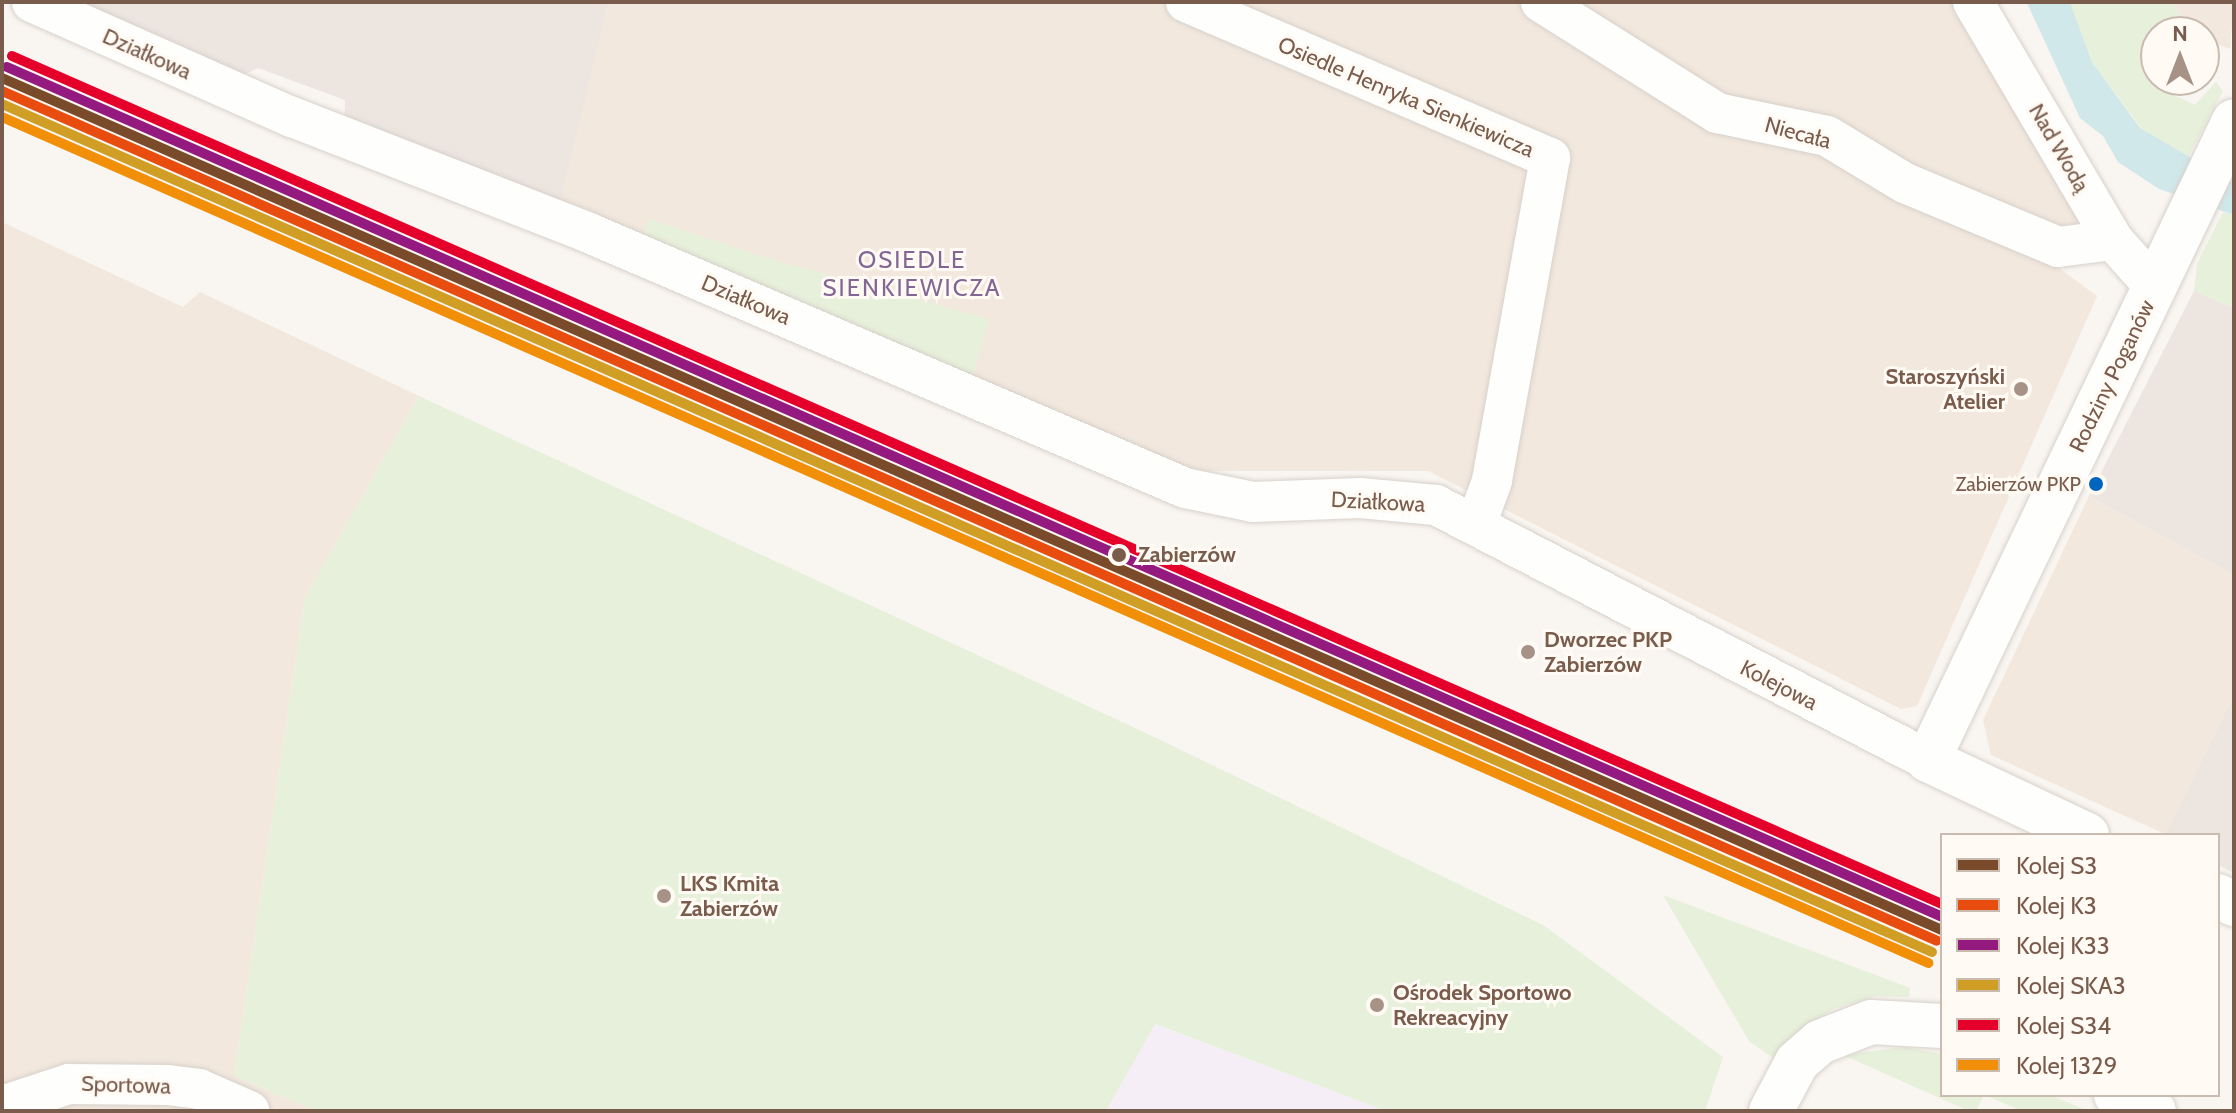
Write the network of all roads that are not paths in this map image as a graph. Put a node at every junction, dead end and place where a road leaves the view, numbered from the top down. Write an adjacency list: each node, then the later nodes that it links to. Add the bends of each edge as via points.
1 (32, 2): 8 (street, Działkowa, via 292,117 589,233 1185,488 1253,502 1405,499)
2 (1186, 2): 8 (street, Osiedle Henryka Sienkiewicza, via 1550,158 1492,481)
3 (1541, 2): 6 (street, Niecała, via 1717,113 1827,136 1905,183 2058,247)
4 (1973, 2): 6 (street, Nad Wodą)
5 (2234, 121): 7 (street, Rodziny Poganów)
6 (2113, 240): 7 (street, Nad Wodą)
7 (2163, 271): 9 (street, Rodziny Poganów)
8 (1477, 522): 9 (street, Kolejowa, via 1690,641)
9 (1928, 760): 10 (street, Kolejowa)
10 (2083, 833)
11 (1940, 1026): 15 (street, via 1871,1022 1820,1042 1797,1062)
12 (2121, 1097): 16 (street)
13 (2, 1106): 14 (street, Sportowa, via 69,1084 168,1085 199,1089)
14 (249, 1111)
15 (1771, 1111)
16 (2154, 1111)

